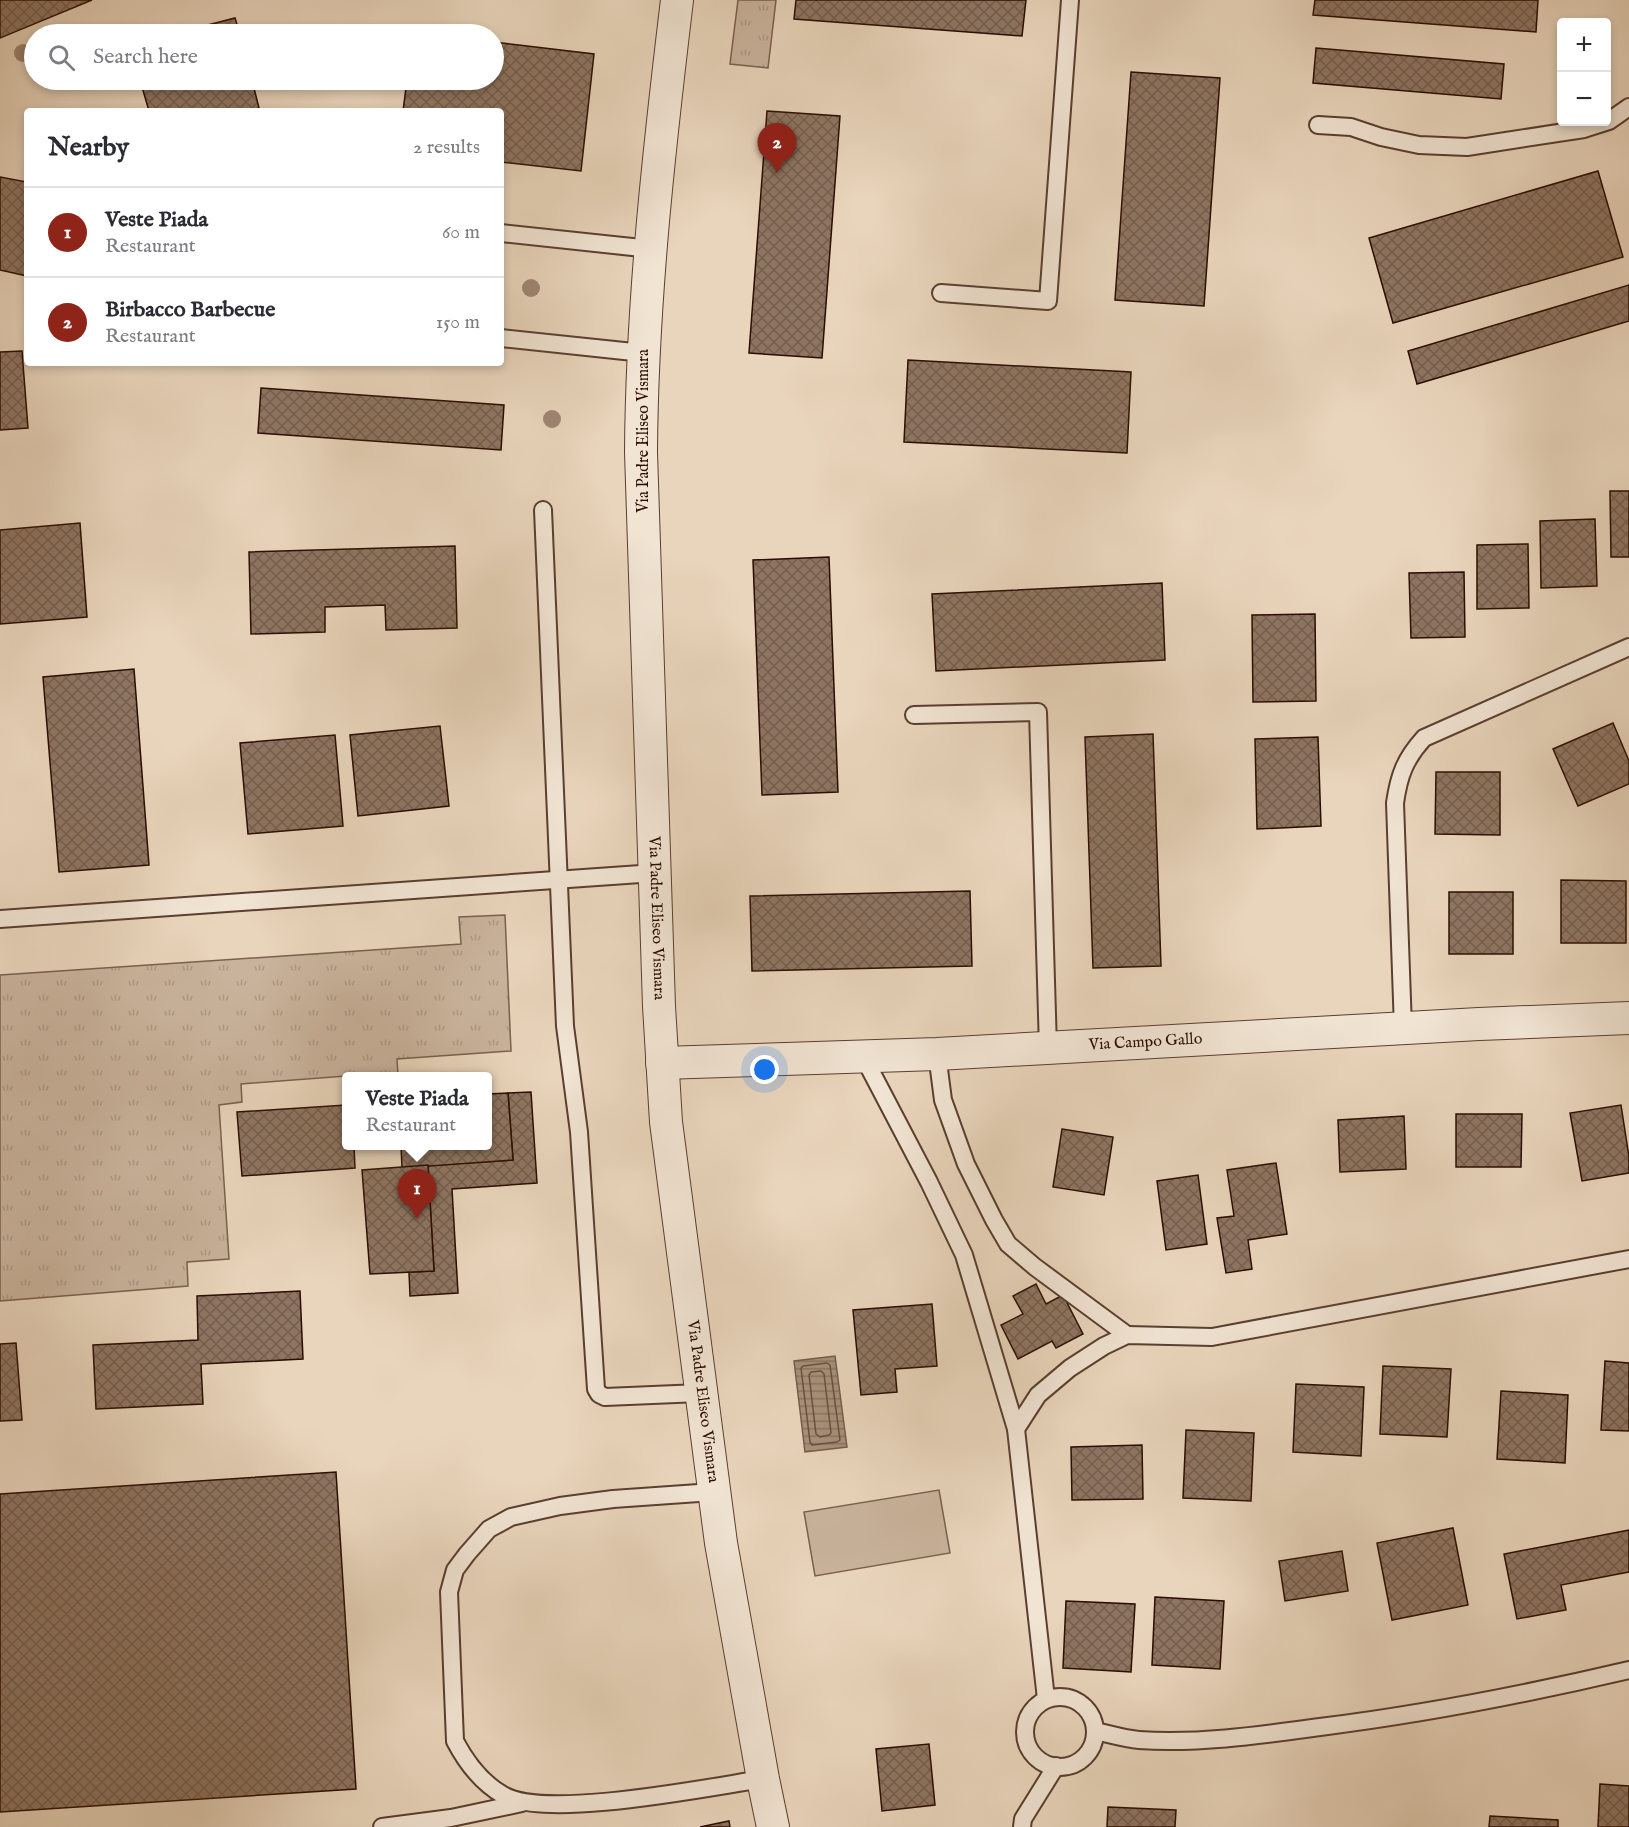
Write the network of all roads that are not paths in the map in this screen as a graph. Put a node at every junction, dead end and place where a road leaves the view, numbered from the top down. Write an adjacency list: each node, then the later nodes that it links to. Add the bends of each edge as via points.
1 (677, 0): 6 (street, Via Padre Eliseo Vismara)
2 (1070, 0): 7 (lane, via 1048,301)
3 (1629, 106): 4 (lane, via 1609,121 1584,129 1467,147 1419,145 1352,127)
4 (1318, 125)
5 (504, 233): 6 (lane)
6 (651, 249): 9 (street, Via Padre Eliseo Vismara)
7 (940, 292)
8 (504, 338): 9 (lane)
9 (643, 353): 13 (street, Via Padre Eliseo Vismara, via 641,452)
10 (543, 510): 14 (lane)
11 (1629, 647): 17 (lane, via 1424,738 1413,750 1398,778 1395,803)
12 (914, 716): 18 (lane, via 1038,712)
13 (655, 873): 14 (lane); 21 (street, Via Padre Eliseo Vismara)
14 (559, 880): 15 (lane); 24 (lane, via 565,1026 579,1132 596,1389 605,1397)
15 (0, 919)
16 (1629, 1018): 17 (street, Via Campo Gallo)
17 (1403, 1028): 18 (street, Via Campo Gallo)
18 (1048, 1048): 19 (street, Via Campo Gallo)
19 (937, 1053): 20 (street, Via Campo Gallo); 23 (lane, via 943,1100 966,1164 1008,1244)
20 (863, 1056): 21 (street, Via Campo Gallo); 25 (lane, via 964,1255)
21 (662, 1063): 24 (street, Via Padre Eliseo Vismara)
22 (1629, 1259): 23 (lane, via 1212,1337)
23 (1127, 1335): 25 (lane, via 1070,1368 1038,1395)
24 (700, 1393): 26 (street, Via Padre Eliseo Vismara)
25 (1016, 1429): 28 (lane)
26 (713, 1492): 31 (street, Via Padre Eliseo Vismara); 32 (lane, via 613,1499 512,1517 489,1529 455,1570 449,1592 455,1741 466,1761 483,1779 504,1795)
27 (1629, 1670): 29 (lane, via 1476,1703 1247,1737 1138,1740)
28 (1046, 1699): 29 (lane, via 1069,1698 1079,1702); 30 (lane, via 1030,1713 1025,1736 1035,1757)
29 (1095, 1731): 30 (lane, via 1088,1753 1068,1766)
30 (1056, 1766): 35 (lane, via 1023,1819)
31 (763, 1779): 32 (lane, via 602,1802); 34 (street, Via Padre Eliseo Vismara)
32 (523, 1802): 33 (lane, via 450,1818)
33 (382, 1827)
34 (773, 1827)
35 (1022, 1827)

